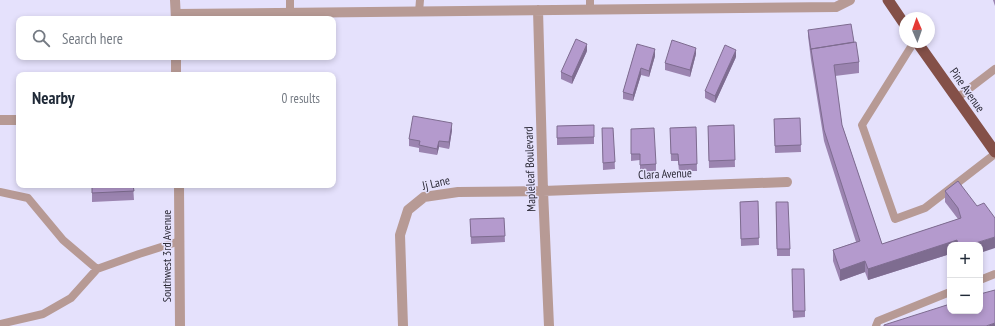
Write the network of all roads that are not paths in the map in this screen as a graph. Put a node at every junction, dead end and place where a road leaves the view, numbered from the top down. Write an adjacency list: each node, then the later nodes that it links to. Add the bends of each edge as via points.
1 (175, 0): 10 (street)
2 (290, 0): 9 (lane)
3 (420, 0): 8 (lane)
4 (850, 0): 6 (street, via 836,7)
5 (888, 0): 12 (highway)
6 (590, 5): 7 (street)
7 (538, 10): 8 (street); 24 (street, Mapleleaf Boulevard)
8 (419, 12): 9 (street)
9 (290, 13): 11 (street)
10 (176, 16)
11 (204, 16)
12 (899, 16)
13 (910, 48): 21 (lane, via 862,125 895,219 925,208)
14 (921, 48): 18 (highway, Pine Avenue)
15 (176, 60): 17 (street)
16 (995, 69): 18 (lane)
17 (176, 72)
18 (957, 98): 21 (highway, Pine Avenue)
19 (0, 120): 20 (street)
20 (16, 120)
21 (995, 153)
22 (787, 182): 24 (street, Clara Avenue)
23 (179, 188): 26 (street, Southwest 3rd Avenue)
24 (543, 191): 33 (street, Jj Lane, via 458,192 424,197 408,210 400,235); 34 (street, Mapleleaf Boulevard)
25 (0, 192): 27 (lane, via 28,198 63,240)
26 (180, 241): 27 (lane); 32 (street, Southwest 3rd Avenue)
27 (97, 269): 31 (lane, via 71,298 43,314)
28 (995, 274): 29 (lane)
29 (983, 279)
30 (947, 293): 35 (lane, via 878,321)
31 (0, 324)
32 (180, 326)
33 (403, 326)
34 (549, 326)
35 (876, 326)

